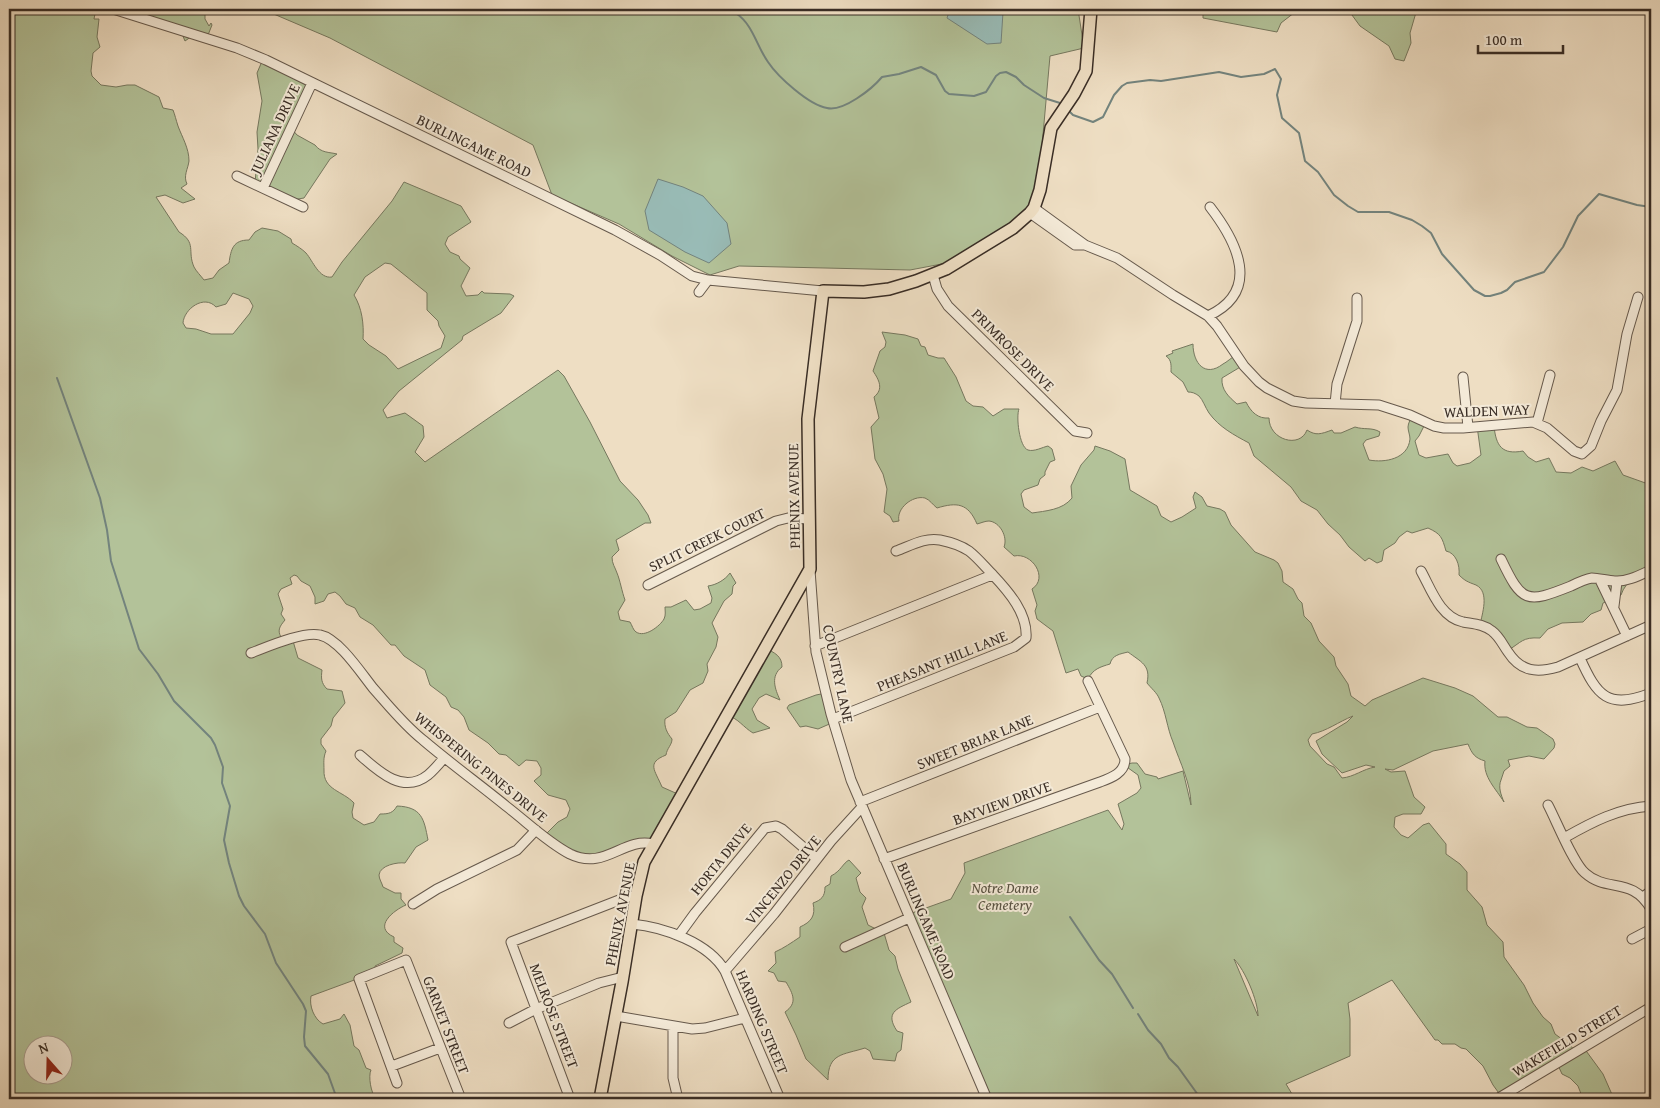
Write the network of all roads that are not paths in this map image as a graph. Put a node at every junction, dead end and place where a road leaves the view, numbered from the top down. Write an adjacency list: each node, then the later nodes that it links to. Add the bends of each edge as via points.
1 (113, 9): 3 (street, BURLINGAME ROAD, via 237,48)
2 (1091, 9): 8 (main road, via 1086,71 1050,132 1044,172)
3 (312, 83): 5 (street, JULIANA DRIVE); 10 (street, BURLINGAME ROAD, via 598,222 692,276)
4 (237, 176): 5 (street)
5 (263, 188): 6 (street)
6 (303, 207)
7 (1210, 207): 15 (street, via 1231,240 1240,264 1234,296 1227,305)
8 (1032, 210): 9 (main road, via 1013,228 946,269); 15 (street, WALDEN WAY, via 1085,245 1117,258)
9 (932, 274): 11 (main road, via 890,289); 21 (street, PRIMROSE DRIVE, via 948,306 1075,431)
10 (708, 280): 11 (street, BURLINGAME ROAD); 12 (street)
11 (824, 291): 22 (main road, PHENIX AVENUE, via 808,419)
12 (699, 292)
13 (1638, 297): 19 (street, WALDEN WAY, via 1627,334 1617,390 1591,446 1582,454 1574,451 1547,428)
14 (1357, 298): 18 (street, via 1357,321 1337,384)
15 (1208, 316): 18 (street, WALDEN WAY, via 1262,385 1297,402)
16 (1550, 375): 19 (street)
17 (1463, 377): 20 (street)
18 (1335, 404): 20 (street, WALDEN WAY, via 1374,404 1440,427)
19 (1537, 424): 20 (street, WALDEN WAY)
20 (1468, 427)
21 (1087, 433)
22 (809, 519): 25 (main road, PHENIX AVENUE); 31 (street, SPLIT CREEK COURT, via 776,521)
23 (896, 551): 28 (street, PHEASANT HILL LANE, via 928,540 946,541 970,552)
24 (1501, 559): 29 (street, via 1517,588 1533,598 1585,580)
25 (810, 569): 35 (street, COUNTRY LANE); 50 (main road, PHENIX AVENUE)
26 (1651, 570): 30 (street)
27 (1421, 571): 37 (street, via 1450,616 1493,631 1518,664 1544,671)
28 (992, 574): 35 (street); 41 (street, PHEASANT HILL LANE, via 1010,594 1023,617 1027,631 1023,642)
29 (1600, 580): 30 (street); 32 (street)
30 (1617, 582): 32 (street)
31 (648, 585)
32 (1614, 606): 34 (street)
33 (1651, 625): 34 (street)
34 (1627, 636): 37 (street)
35 (815, 646): 41 (street, COUNTRY LANE)
36 (251, 653): 44 (street, WHISPERING PINES DRIVE, via 282,641 310,634 321,635 342,651 400,718)
37 (1580, 658): 39 (street, via 1598,692 1610,699 1626,701)
38 (1088, 681): 40 (street)
39 (1651, 693)
40 (1100, 707): 45 (street, SWEET BRIAR LANE); 52 (street, BAYVIEW DRIVE, via 1125,759 1118,774)
41 (833, 719): 42 (street, COUNTRY LANE)
42 (843, 753): 45 (street, BURLINGAME ROAD)
43 (360, 755): 44 (street, via 385,776 404,782 424,778)
44 (444, 758): 48 (street, WHISPERING PINES DRIVE)
45 (861, 804): 51 (street, VINCENZO DRIVE); 52 (street, BURLINGAME ROAD)
46 (1548, 804): 49 (street)
47 (1651, 806): 49 (street, via 1614,813)
48 (536, 830): 50 (street, WHISPERING PINES DRIVE, via 569,853 585,859 636,844); 56 (street, via 517,850 436,889)
49 (1564, 838): 55 (street, via 1585,873 1598,881 1631,888)
50 (651, 848): 54 (main road, PHENIX AVENUE, via 641,871)
51 (817, 859): 61 (street, HORTA DRIVE, via 778,827 765,828); 64 (street, VINCENZO DRIVE)
52 (884, 859): 58 (street, BURLINGAME ROAD)
53 (1651, 891): 55 (street)
54 (636, 896): 59 (main road, PHENIX AVENUE); 67 (street, MELROSE STREET, via 511,942)
55 (1643, 897): 57 (street)
56 (414, 904)
57 (1651, 910)
58 (909, 918): 63 (street); 80 (street, BURLINGAME ROAD)
59 (632, 924): 61 (street, HARDING STREET, via 649,925); 65 (main road, PHENIX AVENUE)
60 (1651, 929): 62 (street)
61 (679, 935): 64 (street, HARDING STREET, via 714,956)
62 (1632, 939)
63 (845, 947)
64 (726, 971): 69 (street, HARDING STREET)
65 (623, 977): 67 (street, via 599,983); 68 (main road, PHENIX AVENUE)
66 (1651, 1007): 81 (street, WAKEFIELD STREET)
67 (536, 1009): 70 (street); 76 (street, MELROSE STREET)
68 (616, 1016): 71 (street); 77 (main road, PHENIX AVENUE)
69 (745, 1018): 71 (street, via 699,1029); 79 (street, HARDING STREET)
70 (509, 1022)
71 (673, 1027): 78 (street, via 673,1078)
72 (440, 1048): 73 (street); 73 (street, GARNET STREET, via 406,960 358,979); 75 (street, GARNET STREET)
73 (392, 1066): 74 (street)
74 (398, 1083)
75 (461, 1099)
76 (570, 1099)
77 (600, 1099)
78 (678, 1099)
79 (780, 1099)
80 (986, 1099)
81 (1497, 1099)

